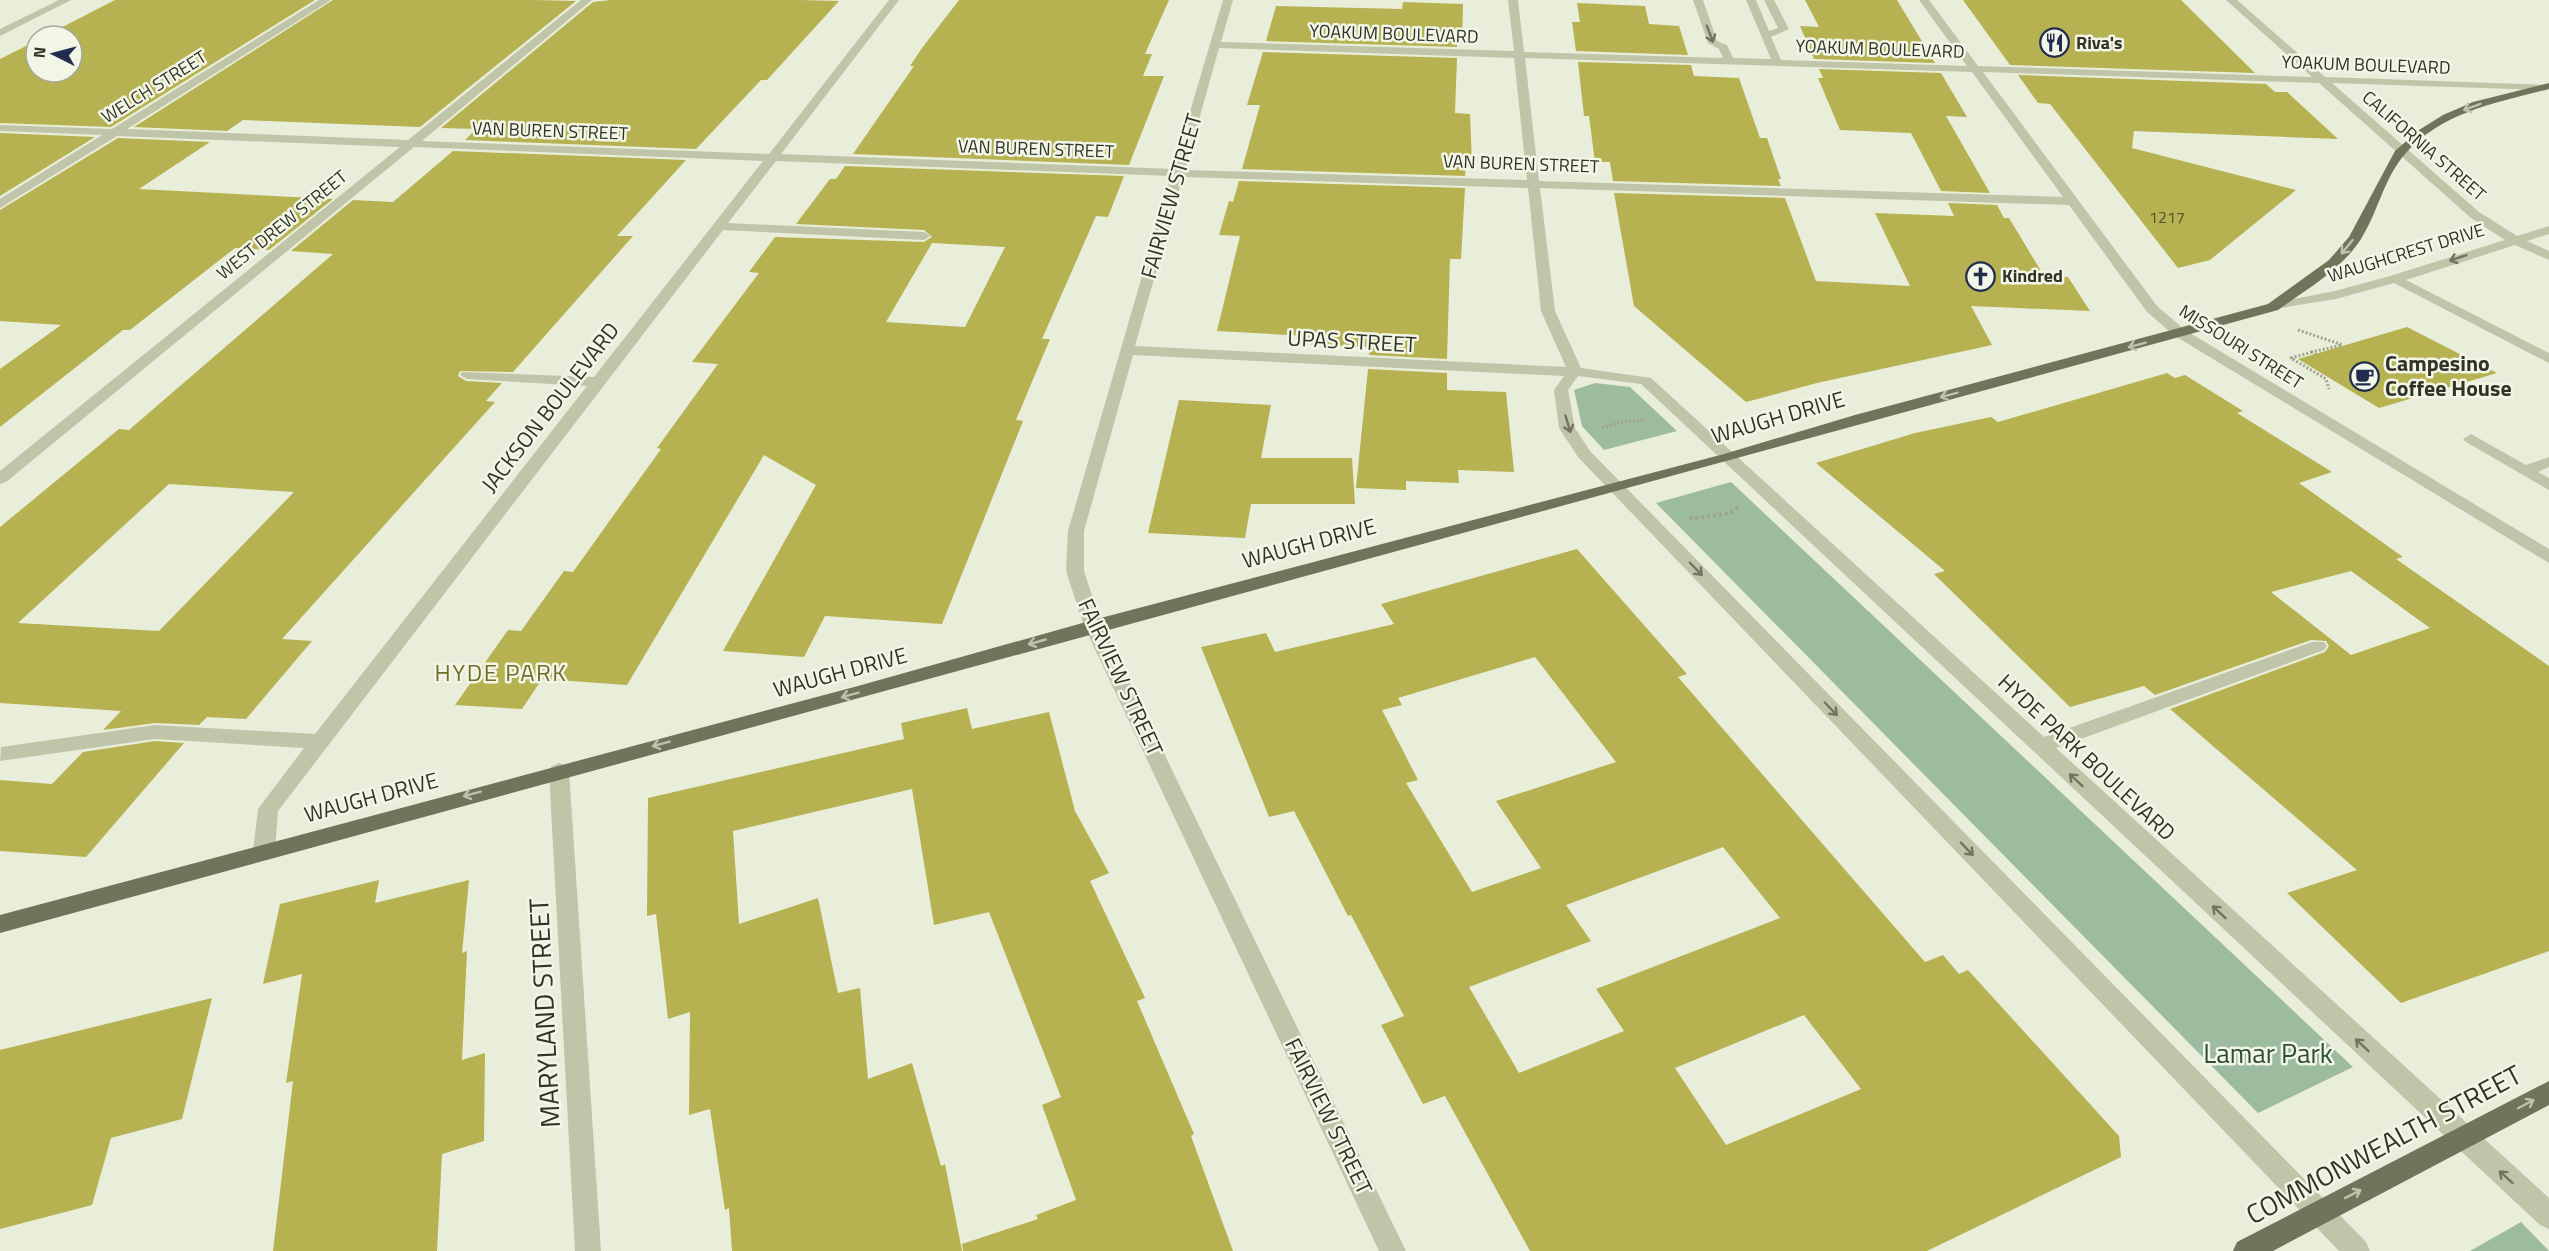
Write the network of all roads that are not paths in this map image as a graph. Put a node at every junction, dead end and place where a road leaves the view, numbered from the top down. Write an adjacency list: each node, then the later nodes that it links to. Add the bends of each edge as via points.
1 (66, 0): 12 (street)
2 (326, 0): 22 (street, WELCH STREET)
3 (587, 0): 23 (street, WEST DREW STREET)
4 (894, 0): 25 (street, JACKSON BOULEVARD)
5 (1228, 0): 14 (street, FAIRVIEW STREET)
6 (1513, 0): 15 (street)
7 (1698, 0): 16 (street, one-way to 16, via 1713,43 1723,47)
8 (1751, 0): 13 (street)
9 (1768, 0): 13 (street, via 1784,29)
10 (1924, 0): 18 (street, MISSOURI STREET)
11 (2231, 0): 19 (street, CALIFORNIA STREET)
12 (0, 33)
13 (1766, 35): 17 (street)
14 (1216, 45): 15 (street, YOAKUM BOULEVARD); 26 (street, FAIRVIEW STREET)
15 (1519, 55): 16 (street, YOAKUM BOULEVARD); 27 (street)
16 (1729, 61): 17 (street, YOAKUM BOULEVARD)
17 (1776, 62): 18 (street, YOAKUM BOULEVARD)
18 (1975, 69): 19 (street, YOAKUM BOULEVARD); 28 (street, MISSOURI STREET)
19 (2322, 80): 20 (street, YOAKUM BOULEVARD); 24 (street, CALIFORNIA STREET)
20 (2546, 86): 24 (main road, WAUGH DRIVE, one-way to 24, via 2477,104 2446,117)
21 (0, 128): 22 (street, VAN BUREN STREET)
22 (115, 132): 23 (street, VAN BUREN STREET); 29 (street, WELCH STREET)
23 (410, 145): 25 (street, VAN BUREN STREET); 47 (street, WEST DREW STREET)
24 (2401, 151): 33 (street, CALIFORNIA STREET, via 2475,215); 36 (main road, WAUGH DRIVE, one-way to 36, via 2355,238 2334,263)
25 (771, 156): 26 (street, VAN BUREN STREET); 30 (street, JACKSON BOULEVARD)
26 (1178, 173): 27 (street, VAN BUREN STREET); 38 (street, FAIRVIEW STREET)
27 (1532, 182): 28 (street, VAN BUREN STREET); 40 (street, via 1548,311)
28 (2070, 201): 37 (street, MISSOURI STREET, via 2146,304)
29 (0, 204)
30 (717, 226): 32 (street); 42 (street, JACKSON BOULEVARD)
31 (2549, 230): 33 (street, WAUGHCREST DRIVE)
32 (924, 236)
33 (2513, 239): 34 (street, CALIFORNIA STREET); 35 (street, WAUGHCREST DRIVE, one-way to 35)
34 (2549, 256)
35 (2395, 279): 36 (street, WAUGHCREST DRIVE); 39 (street)
36 (2273, 307): 37 (main road, WAUGH DRIVE)
37 (2180, 333): 44 (main road, WAUGH DRIVE, one-way to 44, via 1860,418); 50 (street, MISSOURI STREET)
38 (1126, 350): 40 (street, UPAS STREET); 51 (street, FAIRVIEW STREET, via 1076,531 1075,571)
39 (2549, 359)
40 (1575, 371): 44 (street, HYDE PARK BOULEVARD, via 1615,373 1646,381); 49 (street, one-way to 49, via 1561,390 1567,428 1584,454)
41 (467, 375): 42 (street)
42 (598, 382): 53 (street, JACKSON BOULEVARD)
43 (2471, 439): 46 (street)
44 (1730, 457): 49 (main road, WAUGH DRIVE); 54 (street, HYDE PARK BOULEVARD)
45 (2549, 462): 46 (street)
46 (2525, 471): 48 (street)
47 (0, 479)
48 (2549, 485)
49 (1614, 486): 51 (main road, WAUGH DRIVE); 61 (street, one-way to 61)
50 (2549, 557)
51 (1093, 626): 56 (main road, WAUGH DRIVE, one-way to 56, via 858,693); 64 (street, FAIRVIEW STREET)
52 (2318, 646): 54 (street)
53 (320, 742): 55 (street, via 155,732); 57 (street, JACKSON BOULEVARD, via 268,809)
54 (2040, 746): 60 (street, HYDE PARK BOULEVARD, one-way to 54)
55 (1, 754)
56 (559, 771): 57 (main road, WAUGH DRIVE, one-way to 57); 63 (street, MARYLAND STREET)
57 (264, 850): 58 (main road, WAUGH DRIVE)
58 (0, 924)
59 (2549, 1092): 60 (main road, COMMONWEALTH STREET, one-way to 59)
60 (2462, 1137): 61 (main road, COMMONWEALTH STREET, one-way to 60); 62 (street, HYDE PARK BOULEVARD, one-way to 60)
61 (2319, 1212): 65 (main road, COMMONWEALTH STREET); 66 (street)
62 (2549, 1216)
63 (588, 1251)
64 (1394, 1251)
65 (2246, 1251)
66 (2357, 1251)

